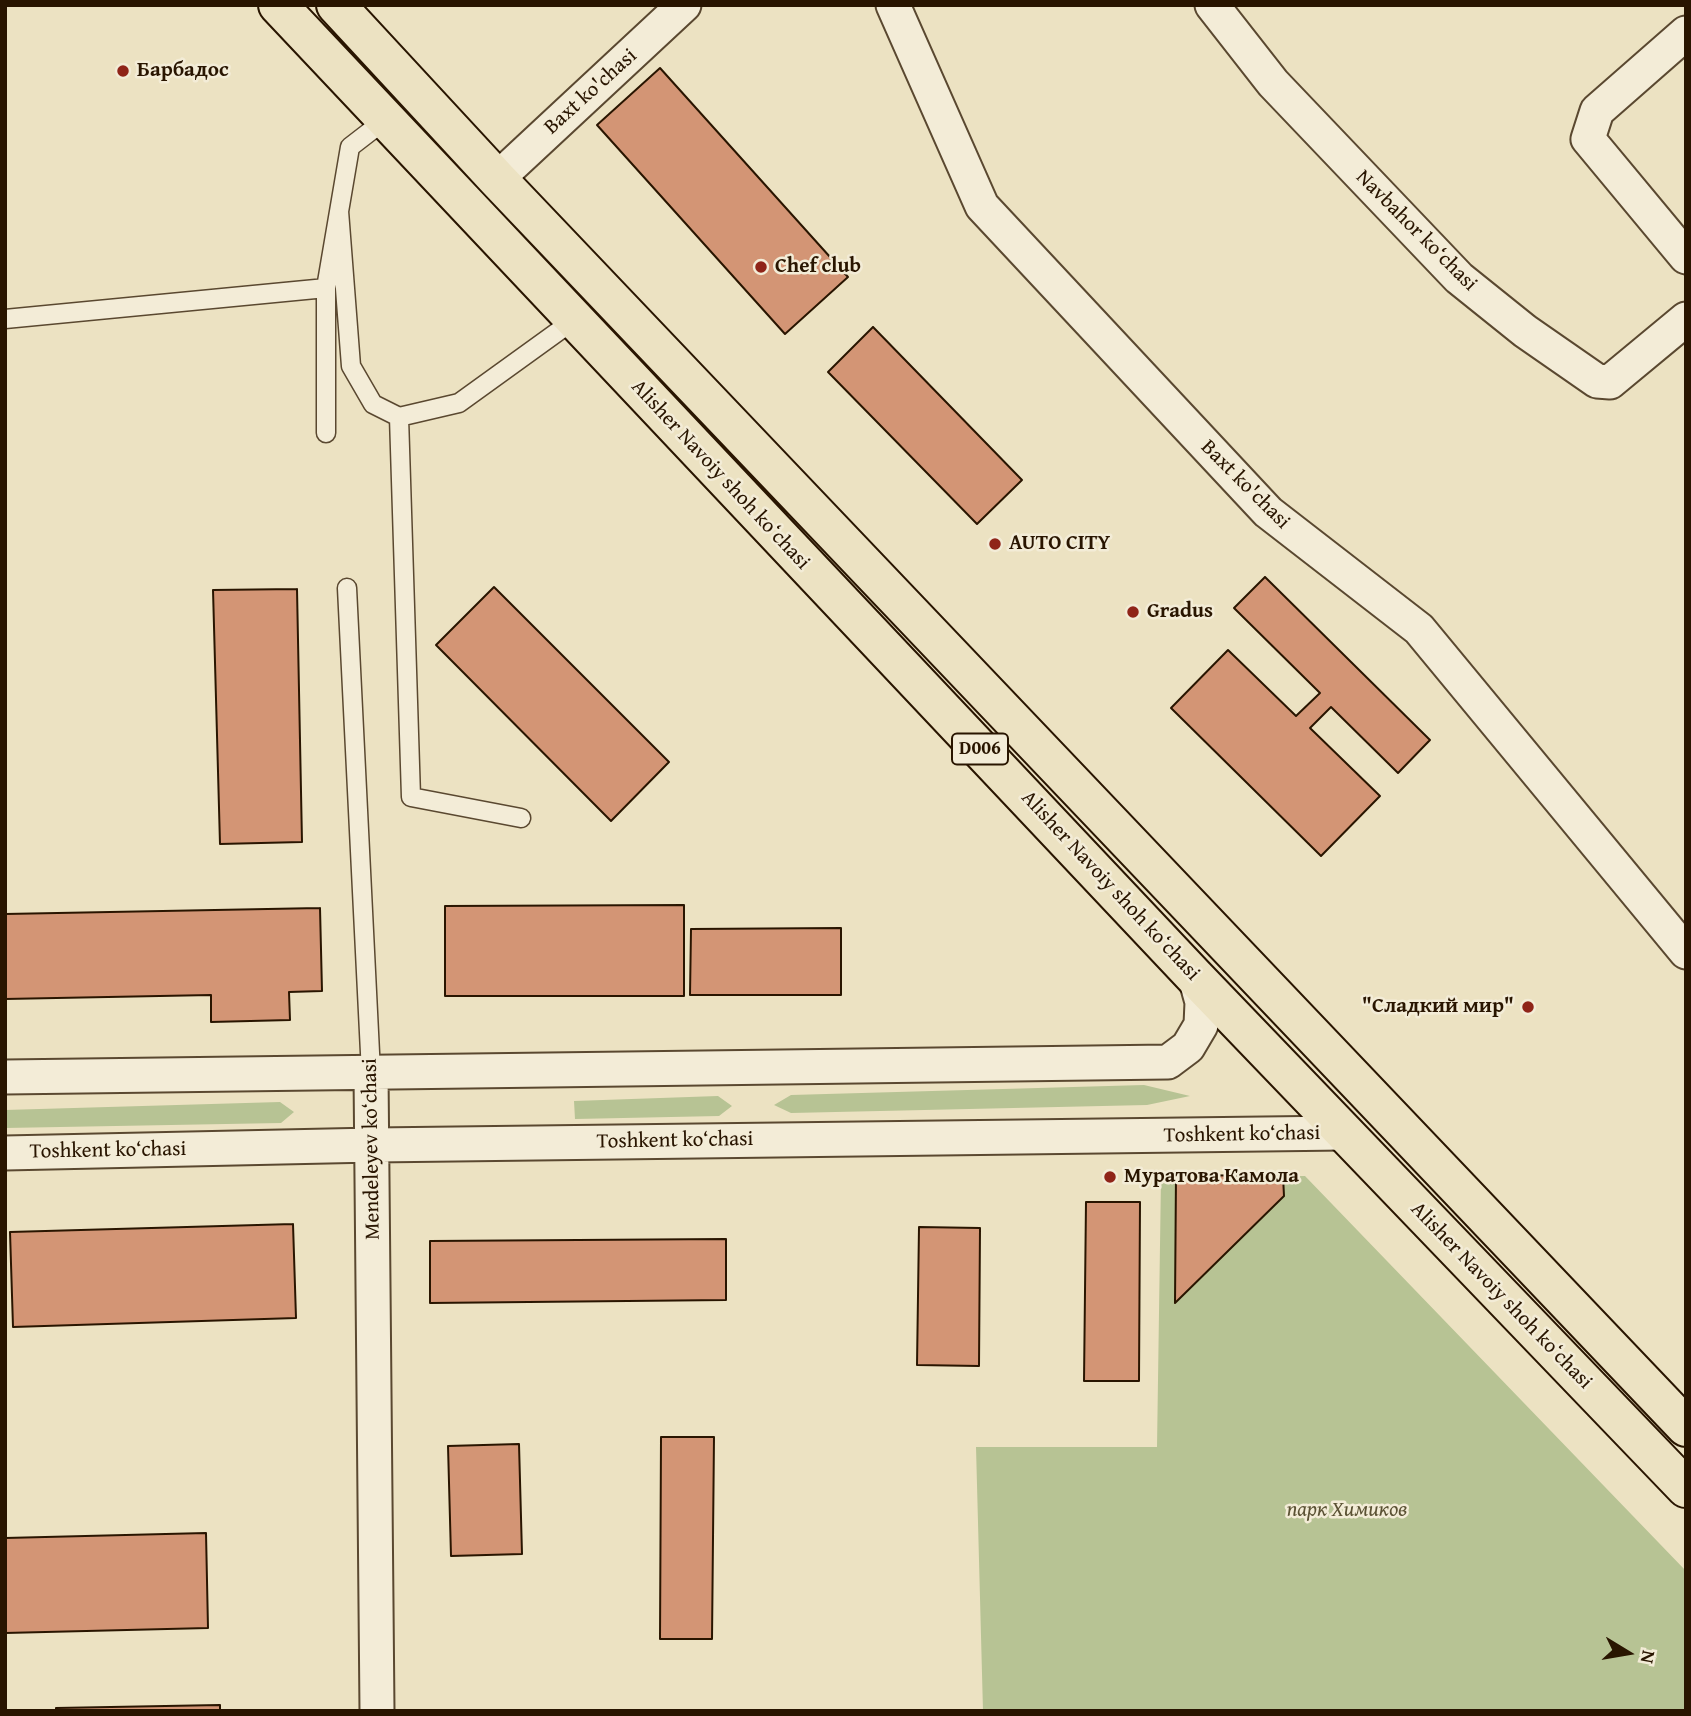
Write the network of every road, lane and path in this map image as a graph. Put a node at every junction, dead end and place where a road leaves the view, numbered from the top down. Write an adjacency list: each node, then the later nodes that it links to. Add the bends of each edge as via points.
1 (278, 5): 7 (main road, Alisher Navoiy shoh koʻchasi / D006)
2 (336, 5): 8 (main road, Alisher Navoiy shoh koʻchasi / D006)
3 (684, 5): 8 (street, Baxt ko'chasi)
4 (893, 5): 19 (street, Baxt ko'chasi, via 982,206 1268,512 1419,629)
5 (1212, 5): 13 (street, Navbahor ko‘chasi, via 1273,83 1459,278 1597,381 1610,382)
6 (1686, 33): 10 (street, via 1597,111 1588,139)
7 (385, 120): 9 (lane, via 350,147); 14 (main road, Alisher Navoiy shoh koʻchasi / D006)
8 (497, 178): 26 (main road, Alisher Navoiy shoh koʻchasi / D006)
9 (339, 211): 11 (lane); 15 (lane, via 351,366 373,404)
10 (1686, 257)
11 (326, 288): 12 (lane); 16 (lane)
12 (5, 319)
13 (1686, 319)
14 (574, 320): 15 (lane, via 459,403); 20 (main road, Alisher Navoiy shoh koʻchasi / D006)
15 (399, 417): 18 (lane, via 411,797)
16 (326, 433)
17 (347, 588): 21 (lane, Mendeleyev ko‘chasi)
18 (521, 818)
19 (1686, 952)
20 (1195, 977): 21 (street, via 1202,1002 1201,1025 1188,1047 1168,1062); 23 (main road, Alisher Navoiy shoh koʻchasi / D006)
21 (371, 1073): 22 (street); 24 (street, Mendeleyev ko‘chasi)
22 (5, 1077)
23 (1344, 1133): 24 (street, Toshkent ko‘chasi); 27 (main road, Alisher Navoiy shoh koʻchasi / D006)
24 (374, 1144): 25 (street, Toshkent ko‘chasi); 28 (street, Mendeleyev ko‘chasi)
25 (5, 1153)
26 (1686, 1427)
27 (1686, 1488)
28 (377, 1711)

